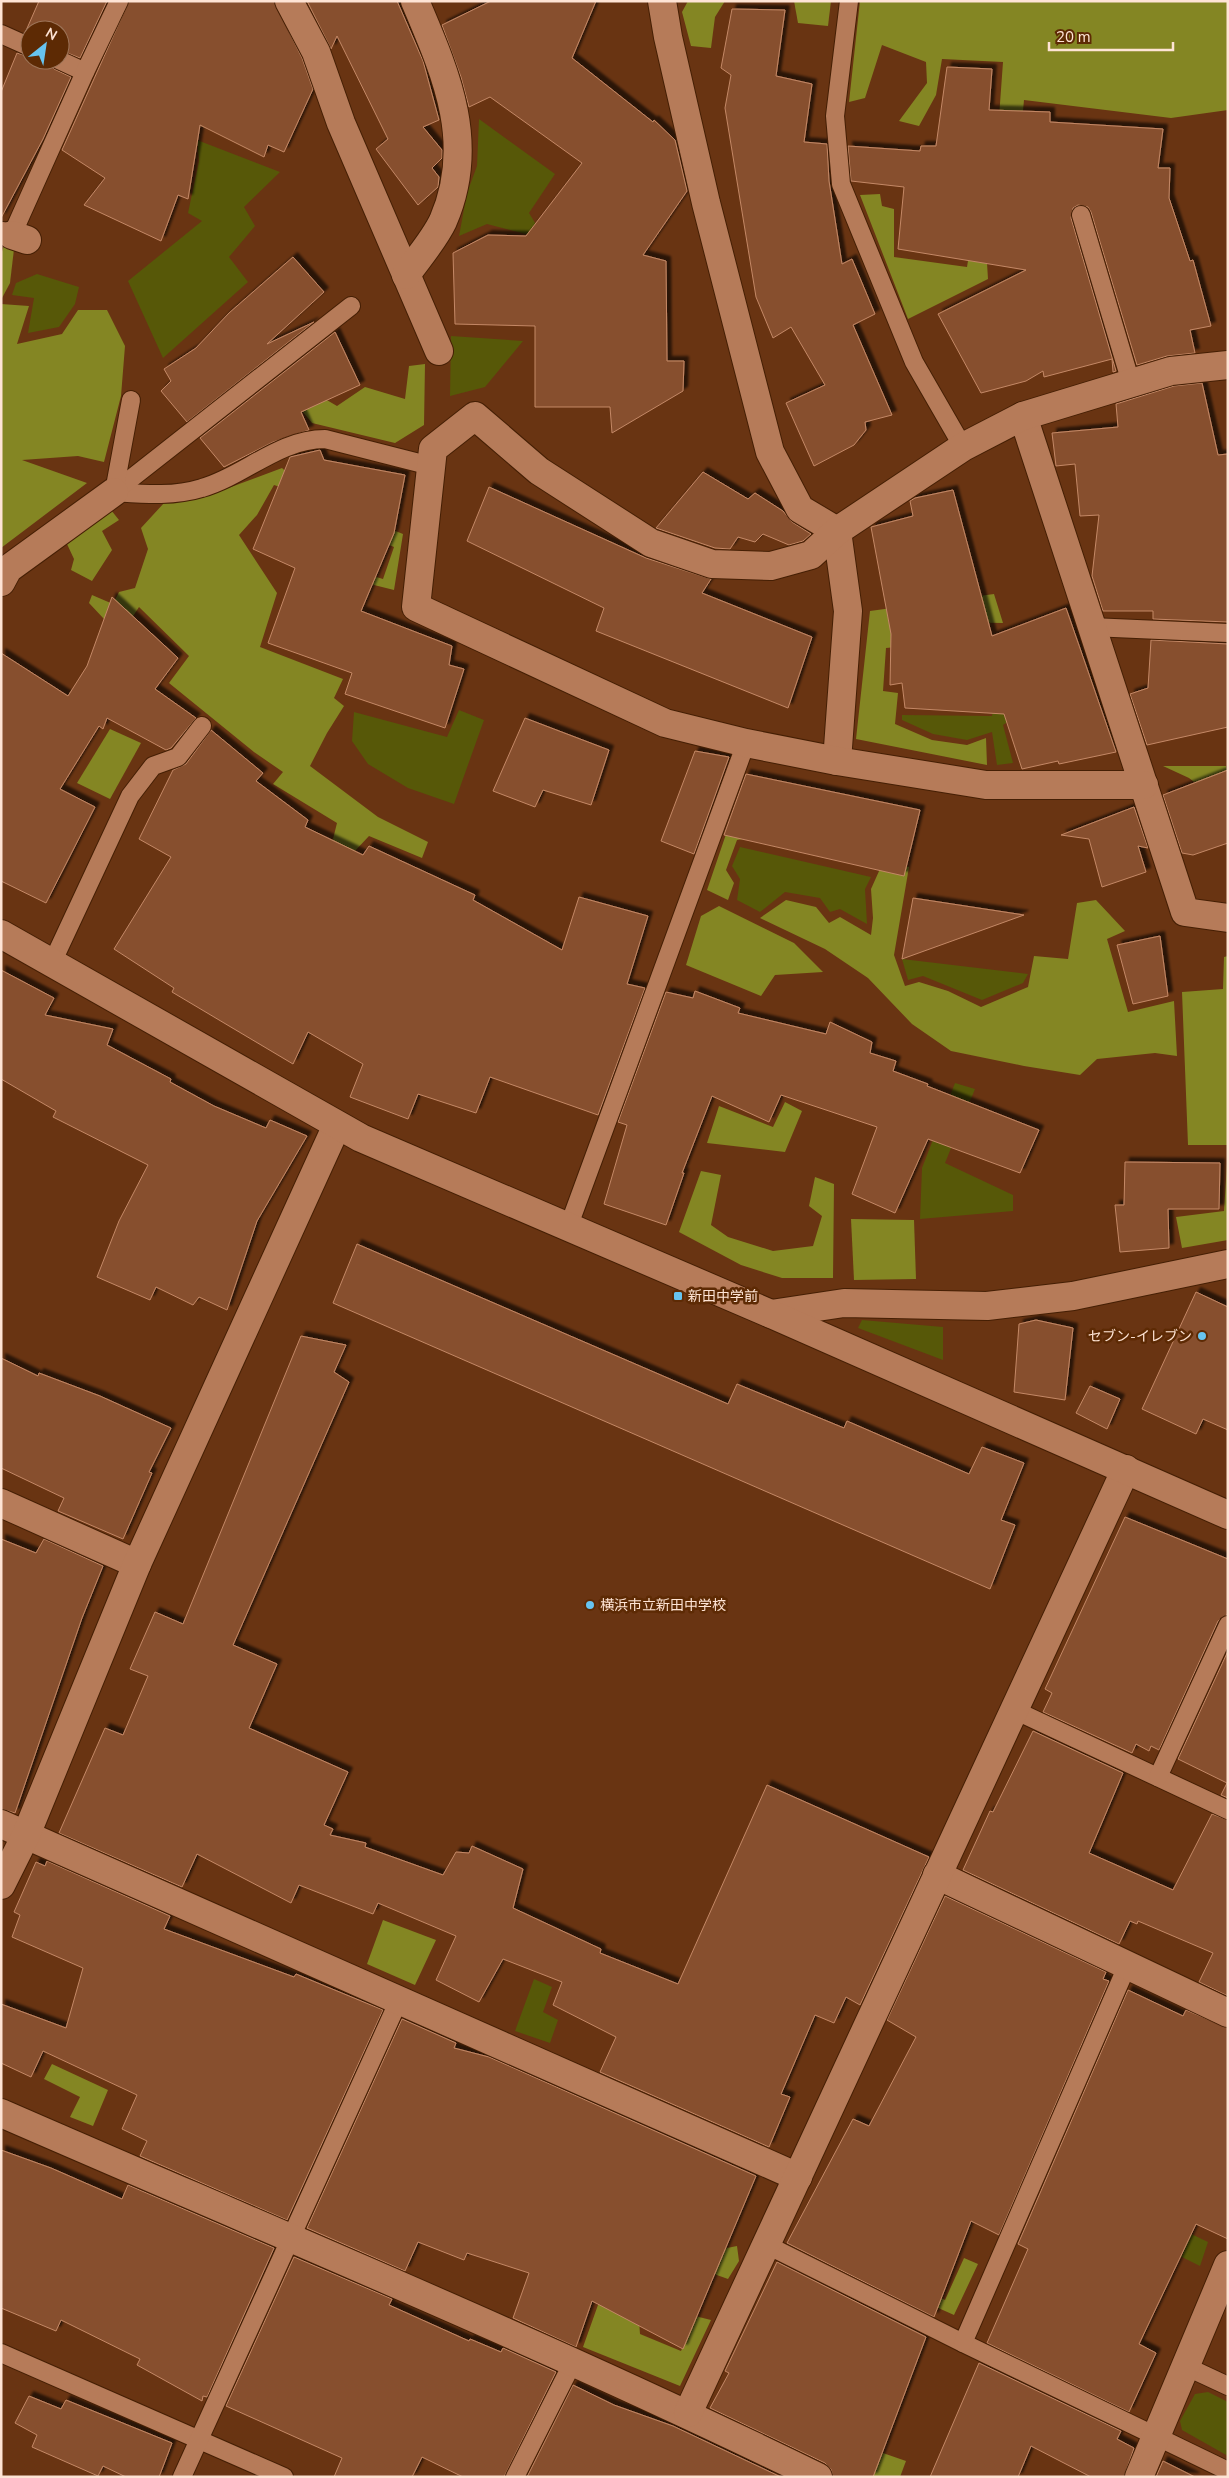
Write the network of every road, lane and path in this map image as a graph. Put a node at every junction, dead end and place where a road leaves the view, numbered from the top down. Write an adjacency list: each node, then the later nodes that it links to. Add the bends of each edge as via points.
1 (119, 1): 9 (lane)
2 (289, 1): 12 (street, via 316,52 341,123)
3 (415, 1): 12 (street, via 439,58 457,120 458,175 442,222)
4 (662, 1): 22 (street, via 706,203 770,452 800,509)
5 (849, 1): 19 (lane, via 834,116 841,184 914,362)
6 (1, 34): 7 (lane)
7 (20, 43)
8 (70, 65): 9 (lane)
9 (85, 72): 11 (lane)
10 (1081, 215): 16 (lane)
11 (13, 235)
12 (406, 275): 14 (street)
13 (351, 306): 21 (lane)
14 (439, 351)
15 (1228, 365): 16 (street, via 1171,371)
16 (1131, 383): 18 (street)
17 (131, 400): 21 (lane)
18 (1023, 416): 19 (street); 24 (street)
19 (963, 447): 22 (street)
20 (432, 448): 21 (lane, via 309,439 202,488 154,495); 22 (street, via 475,416 539,471 651,543 712,564 771,566 810,555); 27 (street, via 416,606 665,722)
21 (114, 492): 23 (street, via 8,569)
22 (837, 531): 28 (street, via 848,611)
23 (1, 582)
24 (1092, 627): 25 (lane); 29 (street)
25 (1228, 633)
26 (202, 726): 32 (lane, via 178,757 153,766 130,796)
27 (746, 743): 28 (street); 34 (lane)
28 (837, 761): 29 (street, via 986,785)
29 (1144, 785): 30 (street, via 1185,912)
30 (1228, 918)
31 (1, 934): 32 (street)
32 (52, 963): 33 (street)
33 (337, 1124): 34 (street, via 361,1138); 40 (street)
34 (568, 1228): 36 (street)
35 (1228, 1264): 36 (street, via 1073,1296 987,1306 844,1303)
36 (771, 1314): 37 (street)
37 (1126, 1469): 39 (street); 42 (street)
38 (1, 1503): 40 (street)
39 (1228, 1515)
40 (138, 1564): 46 (street)
41 (1228, 1625): 43 (lane)
42 (1014, 1710): 43 (lane); 47 (street)
43 (1158, 1778): 44 (lane)
44 (1228, 1810)
45 (1, 1824): 46 (street)
46 (26, 1835): 48 (street); 50 (street)
47 (937, 1875): 49 (street); 53 (street)
48 (1, 1884)
49 (1127, 1966): 51 (street); 57 (lane)
50 (399, 2000): 53 (street); 54 (lane)
51 (1228, 2014)
52 (1, 2113): 54 (street)
53 (798, 2177): 55 (street)
54 (290, 2239): 59 (street); 64 (lane)
55 (765, 2244): 57 (lane); 62 (street)
56 (1228, 2265): 60 (street)
57 (963, 2343): 63 (lane)
58 (1, 2353): 64 (lane)
59 (573, 2362): 62 (street); 68 (lane)
60 (1186, 2366): 61 (lane); 63 (street)
61 (1228, 2386)
62 (688, 2413): 69 (street)
63 (1156, 2436): 65 (lane); 70 (street)
64 (199, 2440): 66 (lane); 67 (lane)
65 (1228, 2471)
66 (182, 2477)
67 (284, 2477)
68 (515, 2477)
69 (818, 2477)
70 (1139, 2477)

